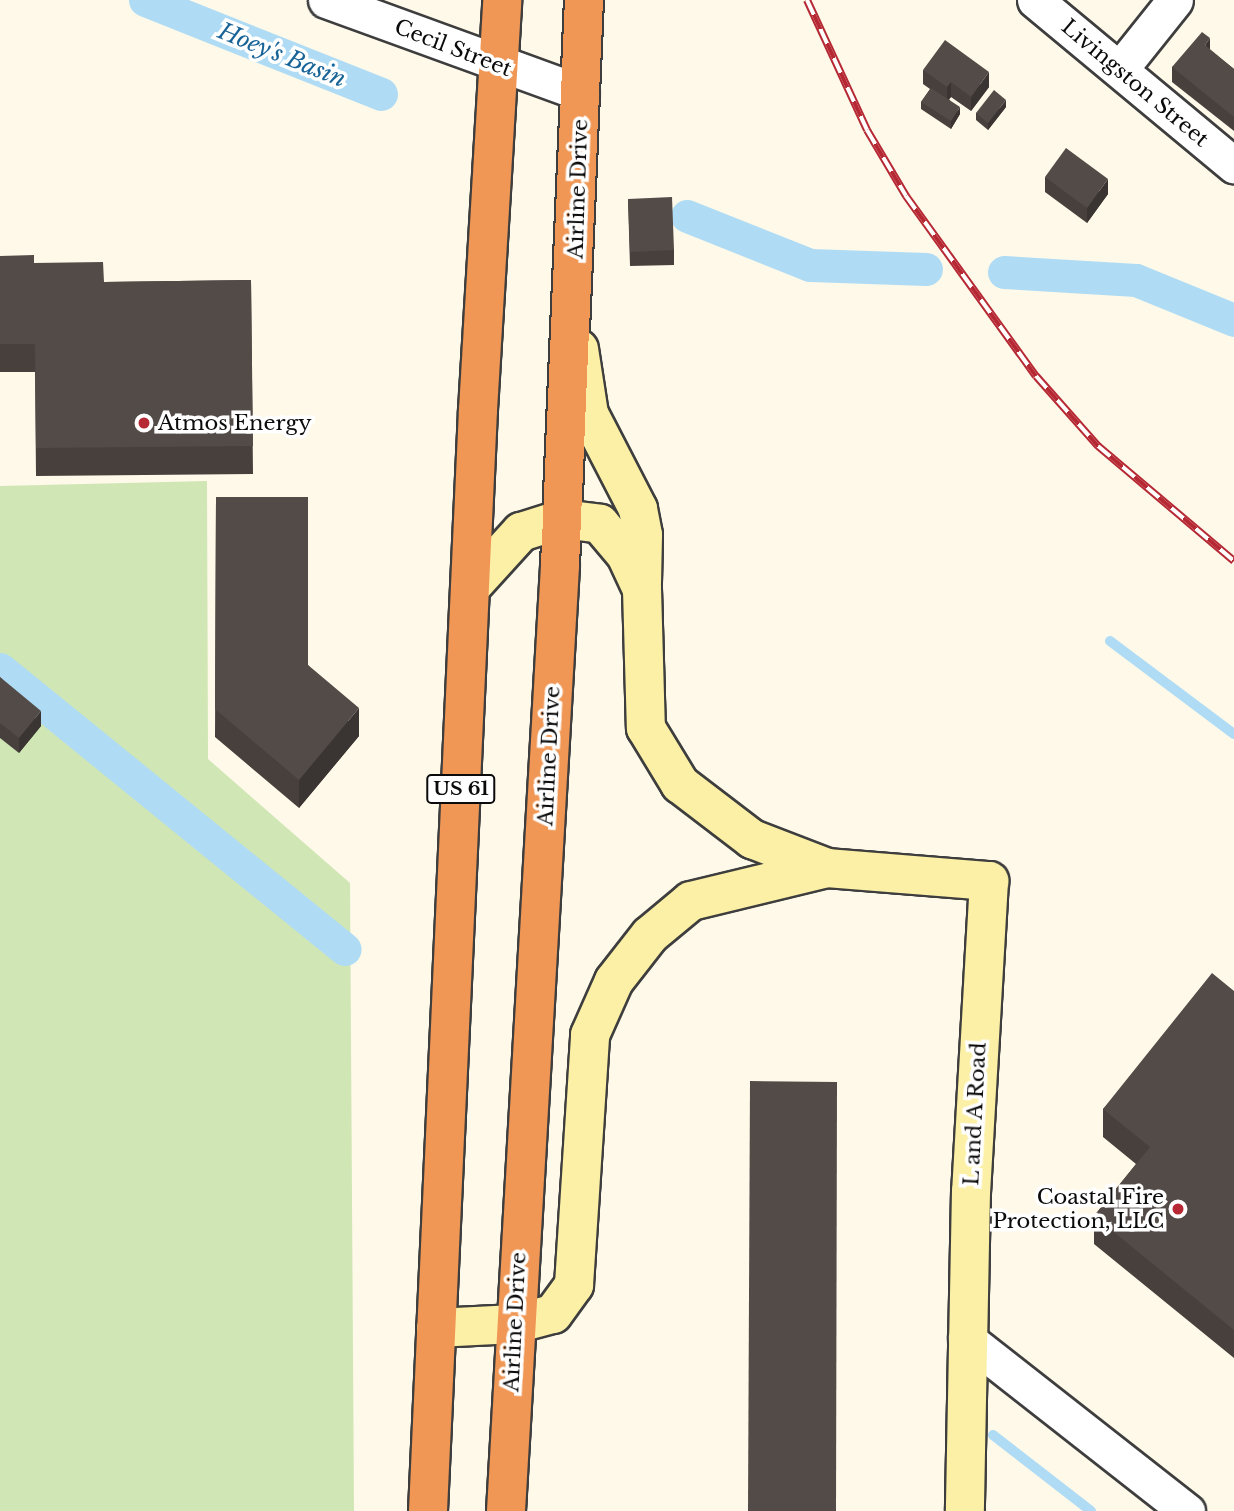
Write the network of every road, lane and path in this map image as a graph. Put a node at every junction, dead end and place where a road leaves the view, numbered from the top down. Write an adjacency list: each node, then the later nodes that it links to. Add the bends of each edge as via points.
1 (326, 0): 6 (street, Cecil Street)
2 (502, 0): 6 (highway, US 61)
3 (584, 0): 8 (highway, Airline Drive)
4 (1035, 0): 7 (street, Livingston Street)
5 (1175, 0): 7 (street)
6 (499, 66): 8 (street, Cecil Street); 12 (highway, US 61)
7 (1120, 69): 9 (street, Livingston Street)
8 (581, 93): 10 (highway, Airline Drive)
9 (1234, 165)
10 (574, 307): 11 (highway, Airline Drive); 13 (street, via 589,414 638,509 643,535)
11 (562, 519): 12 (street, via 521,532); 13 (street, via 600,524 626,555); 15 (highway, Airline Drive)
12 (470, 588): 16 (highway, US 61)
13 (642, 589): 14 (street, via 646,727 680,784 752,839)
14 (827, 868): 15 (street, via 691,901 650,935 614,981 590,1035 574,1285 553,1314); 17 (street, L and A Road, via 989,881)
15 (515, 1324): 16 (street); 19 (highway, Airline Drive)
16 (436, 1328): 18 (highway, US 61)
17 (966, 1338): 20 (street, L and A Road); 21 (street)
18 (428, 1511)
19 (506, 1511)
20 (965, 1511)
21 (1187, 1511)

